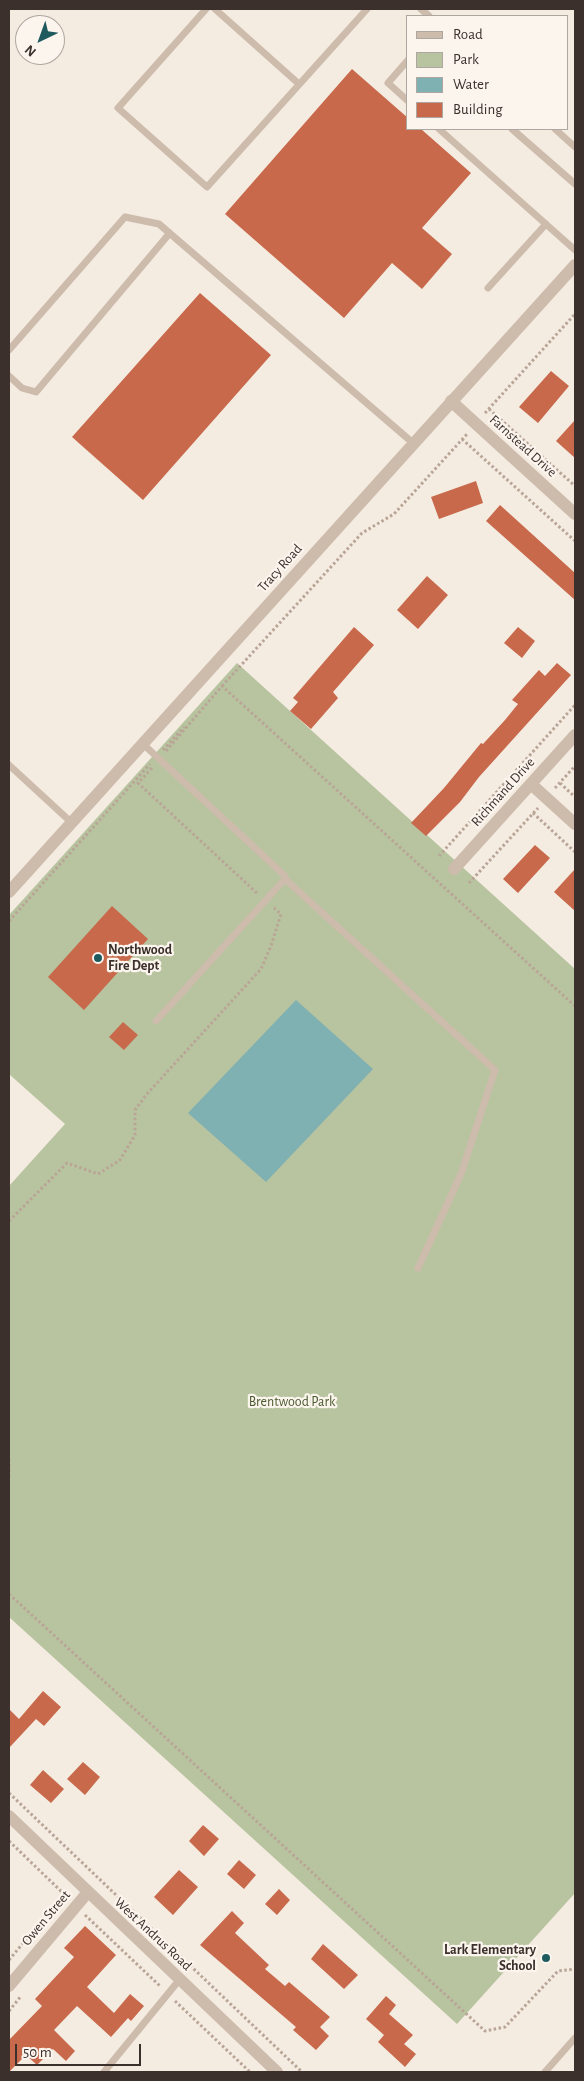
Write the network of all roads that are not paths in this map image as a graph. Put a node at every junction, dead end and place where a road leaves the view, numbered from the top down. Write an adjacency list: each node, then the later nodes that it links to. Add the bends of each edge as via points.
1 (206, 9): 5 (lane, via 118,108 207,187)
2 (215, 9): 5 (lane)
3 (367, 9): 5 (lane)
4 (406, 62): 6 (lane, via 388,83)
5 (299, 84)
6 (406, 99)
7 (440, 130): 12 (lane)
8 (513, 130): 11 (lane)
9 (556, 130): 10 (lane)
10 (575, 147)
11 (575, 184)
12 (546, 224): 14 (lane); 16 (lane)
13 (170, 234): 17 (lane, via 158,224 125,217); 18 (lane, via 36,392 22,388); 20 (lane)
14 (575, 250)
15 (575, 265): 19 (street, Tracy Road)
16 (488, 288)
17 (9, 350)
18 (9, 376)
19 (451, 401): 20 (street, Tracy Road); 21 (street, Farnstead Drive)
20 (414, 443): 23 (street, Tracy Road)
21 (575, 514)
22 (575, 735): 25 (street, Richmand Drive)
23 (142, 743): 26 (street, Tracy Road); 29 (lane)
24 (9, 765): 26 (lane)
25 (531, 784): 27 (street); 28 (street, Richmand Drive)
26 (72, 822): 30 (street, Tracy Road)
27 (575, 824)
28 (454, 869)
29 (285, 879): 31 (lane); 32 (lane, via 495,1070 461,1174)
30 (9, 892)
31 (156, 1021)
32 (418, 1268)
33 (9, 1816): 34 (street, West Andrus Road)
34 (88, 1892): 35 (street, West Andrus Road); 36 (street, Owen Street)
35 (180, 1979): 38 (lane); 39 (street, West Andrus Road)
36 (9, 1986)
37 (575, 2038): 40 (lane)
38 (104, 2072)
39 (277, 2072)
40 (546, 2072)

